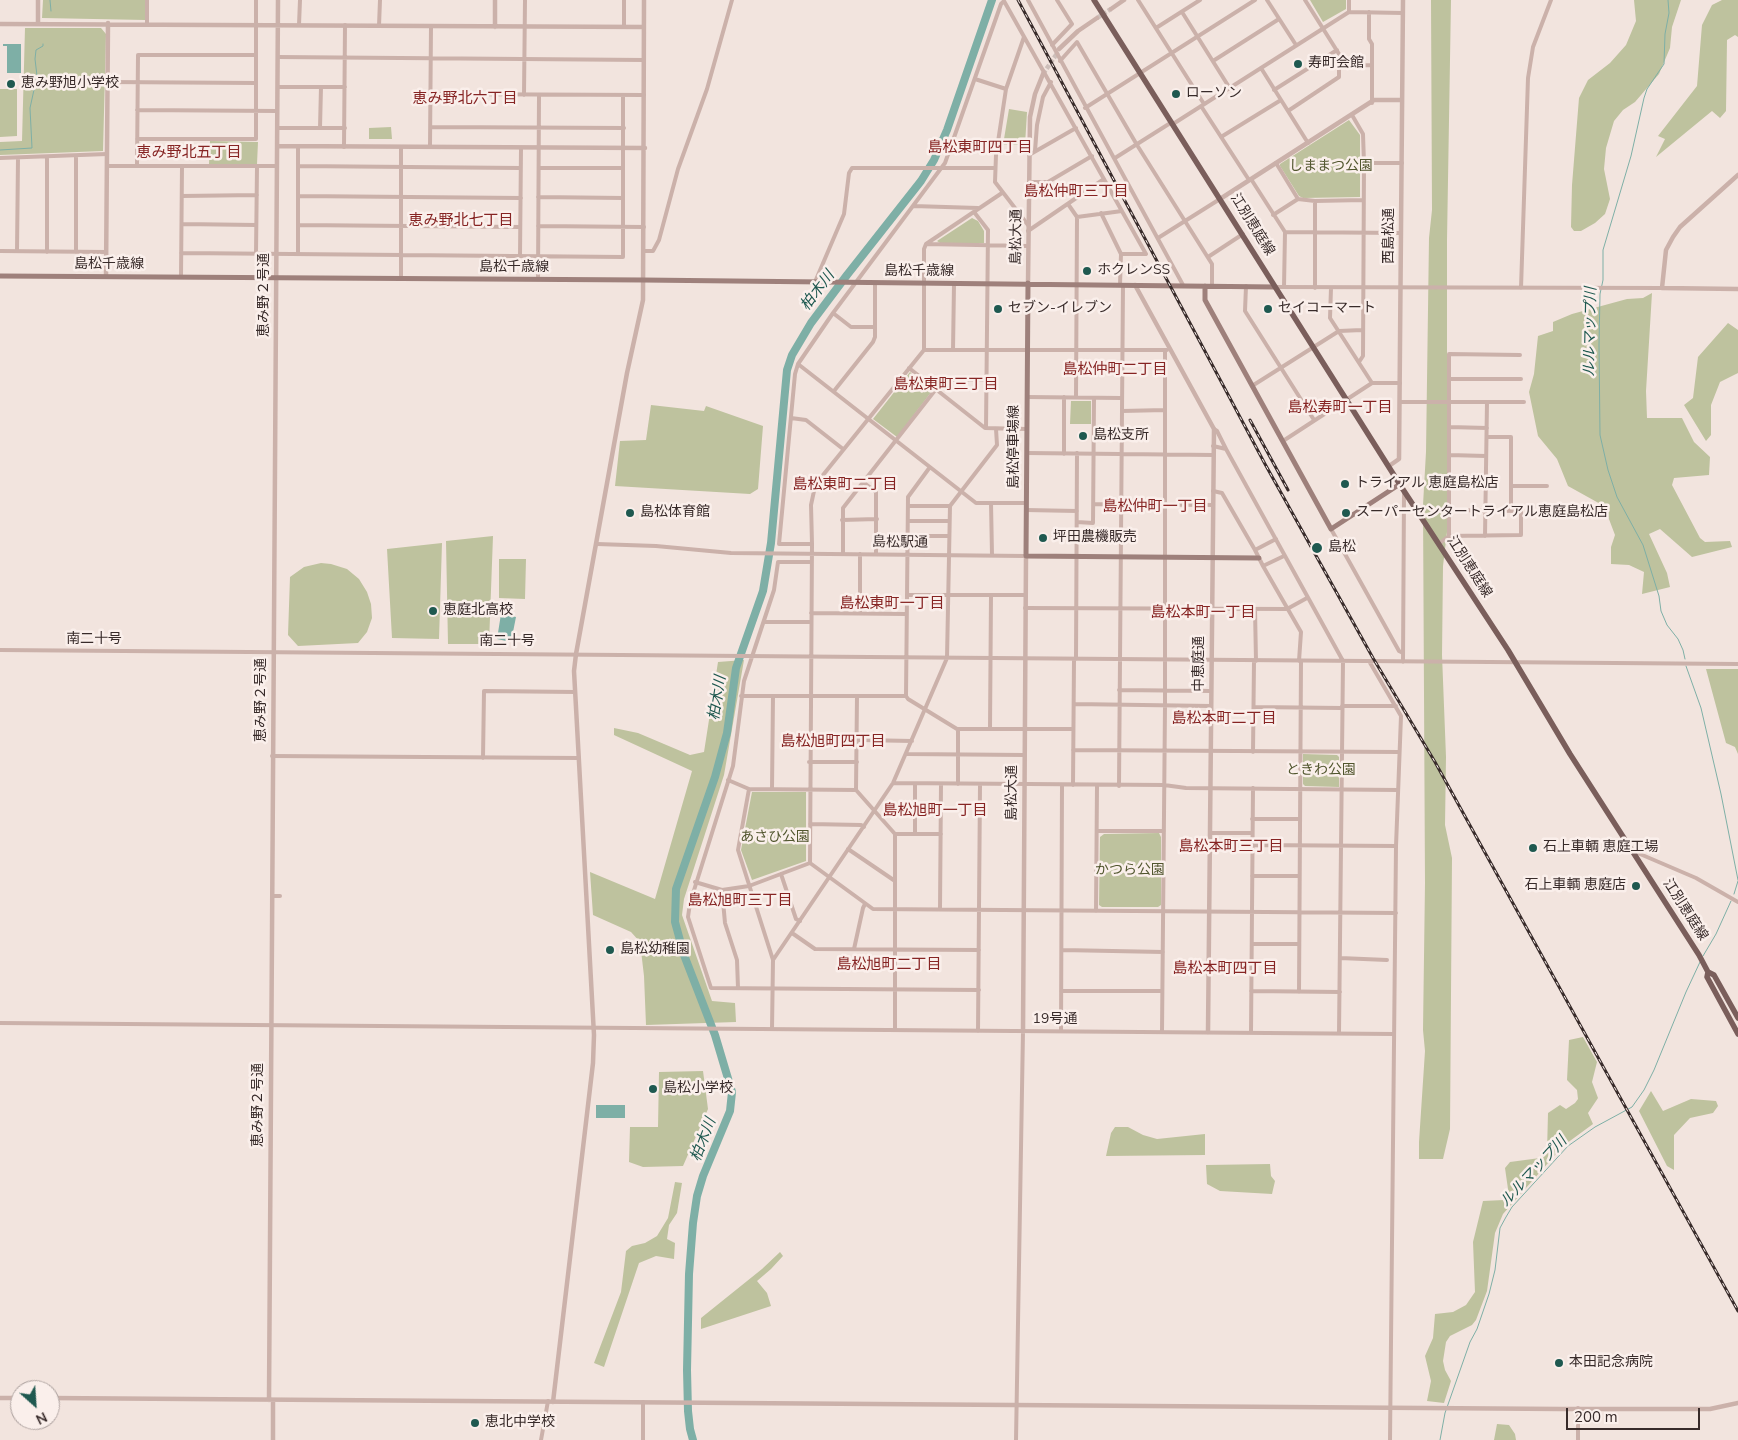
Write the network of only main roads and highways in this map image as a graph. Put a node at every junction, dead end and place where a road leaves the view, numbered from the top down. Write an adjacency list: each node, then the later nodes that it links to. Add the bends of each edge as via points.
1 (1094, 0): 5 (main road, 江別恵庭線)
2 (0, 276): 3 (main road, 島松千歳線)
3 (1028, 283): 4 (main road); 7 (main road, 島松停車場線, via 1026,556)
4 (1205, 286): 5 (main road); 6 (main road, via 1205,300 1331,529)
5 (1275, 287): 6 (main road, 江別恵庭線)
6 (1400, 484): 8 (main road, 江別恵庭線, via 1515,661)
7 (1259, 558)
8 (1707, 970): 9 (main road, 江別恵庭線, via 1714,975); 10 (main road, 江別恵庭線)
9 (1738, 1018)
10 (1738, 1034)

